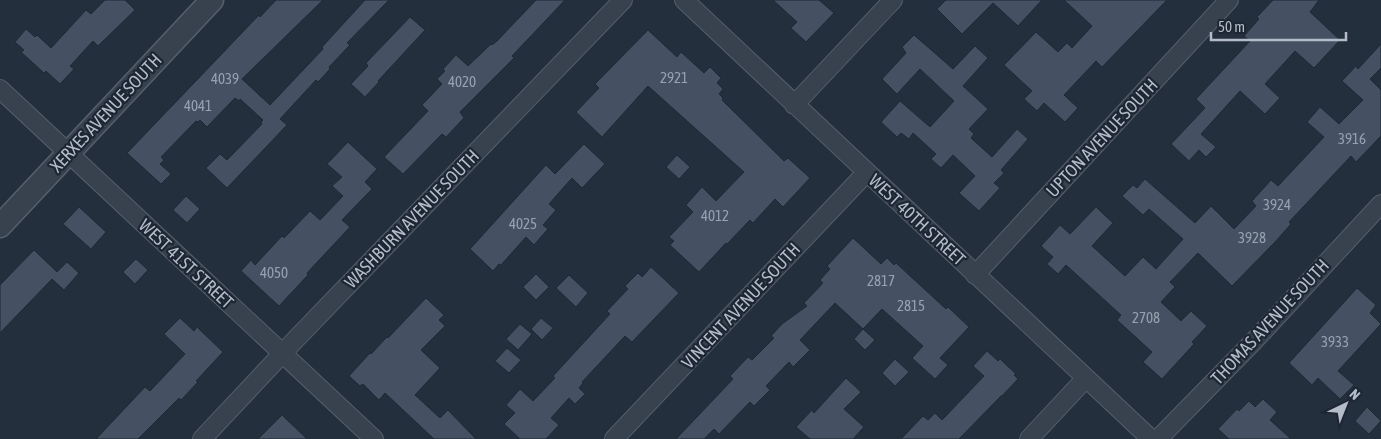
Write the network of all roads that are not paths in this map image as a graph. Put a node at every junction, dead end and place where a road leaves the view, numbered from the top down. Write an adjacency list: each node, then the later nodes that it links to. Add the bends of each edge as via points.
1 (212, 0): 8 (street, XERXES AVENUE SOUTH)
2 (623, 0): 13 (street, WASHBURN AVENUE SOUTH)
3 (684, 0): 7 (street, WEST 40TH STREET)
4 (893, 0): 7 (street)
5 (1229, 0): 12 (street, UPTON AVENUE SOUTH)
6 (0, 89): 8 (street, WEST 41ST STREET)
7 (794, 105): 9 (street, WEST 40TH STREET)
8 (68, 153): 11 (street, XERXES AVENUE SOUTH); 13 (street, WEST 41ST STREET)
9 (867, 172): 12 (street, WEST 40TH STREET); 17 (street, VINCENT AVENUE SOUTH)
10 (1381, 204): 20 (street, THOMAS AVENUE SOUTH)
11 (0, 226)
12 (975, 275): 14 (street, WEST 40TH STREET)
13 (282, 354): 15 (street, WASHBURN AVENUE SOUTH); 16 (street, WEST 41ST STREET)
14 (1086, 378): 18 (street); 19 (street, WEST 40TH STREET)
15 (202, 439)
16 (374, 439)
17 (614, 439)
18 (1029, 439)
19 (1151, 439)
20 (1158, 439)

